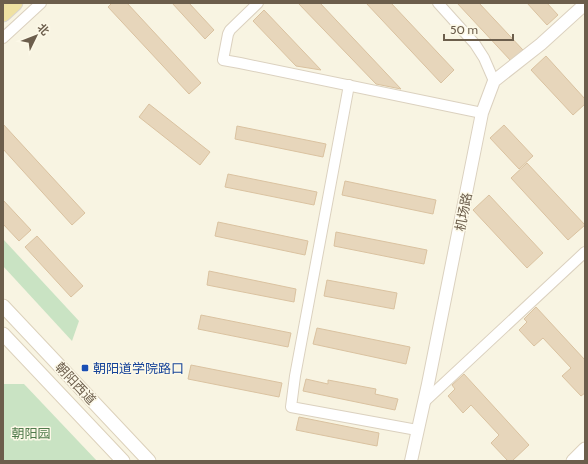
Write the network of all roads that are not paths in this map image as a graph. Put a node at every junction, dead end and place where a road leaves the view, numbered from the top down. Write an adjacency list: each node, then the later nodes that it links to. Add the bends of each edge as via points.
1 (15, 3): 6 (main road)
2 (41, 3): 7 (street)
3 (258, 3): 9 (street, via 230,30 224,60)
4 (438, 3): 8 (street, via 475,44)
5 (585, 4): 8 (street, via 541,44)
6 (3, 14)
7 (3, 38)
8 (494, 81): 10 (street, 机场路)
9 (349, 85): 10 (street); 15 (street, via 295,376 292,407)
10 (482, 113): 14 (street, 机场路)
11 (585, 252): 14 (street)
12 (3, 306): 18 (main road, 朝阳西道)
13 (3, 334): 17 (main road, 朝阳西道)
14 (424, 402): 15 (street, 机场路)
15 (417, 430): 19 (street, 机场路)
16 (585, 449): 20 (main road)
17 (123, 461)
18 (149, 461)
19 (411, 461)
20 (572, 461)

